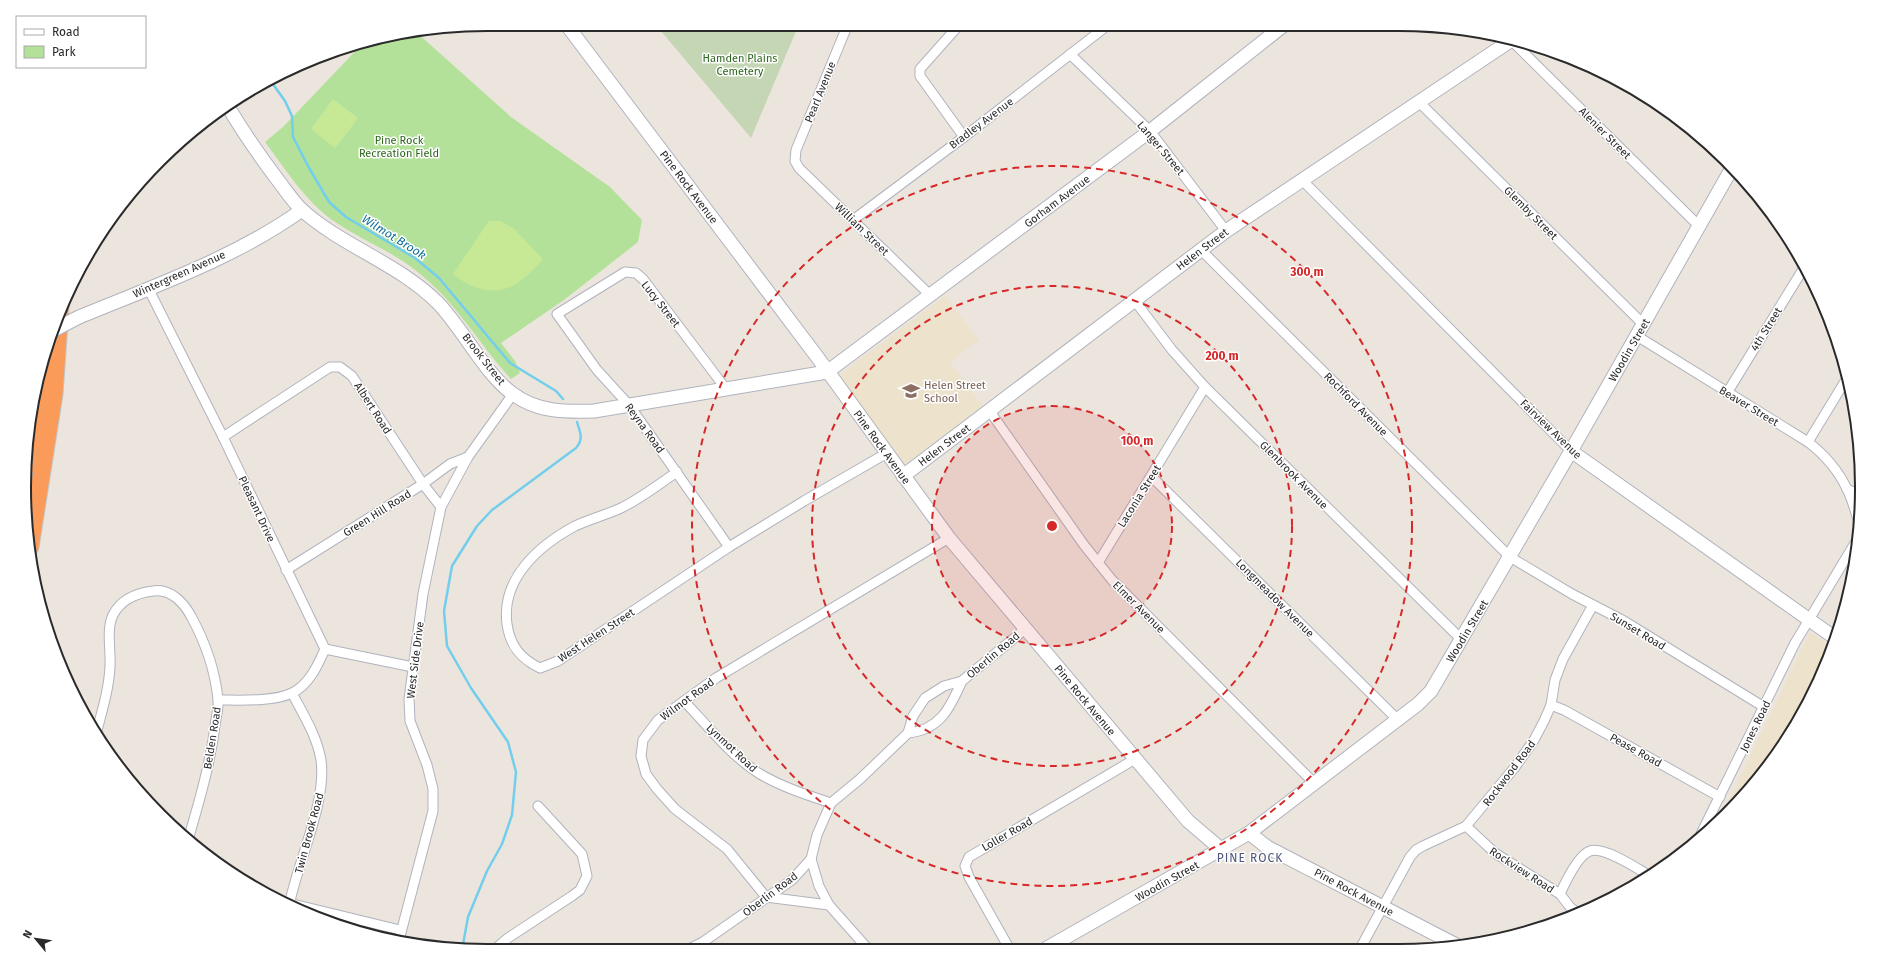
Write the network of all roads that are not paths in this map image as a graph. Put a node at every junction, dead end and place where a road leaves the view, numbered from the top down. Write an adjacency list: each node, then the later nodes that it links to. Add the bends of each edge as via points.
1 (571, 31): 29 (main road, Pine Rock Avenue)
2 (845, 31): 13 (street, Pearl Avenue, via 796,150)
3 (954, 31): 12 (street, via 920,68 920,76)
4 (1100, 31): 8 (street, Bradley Avenue)
5 (1276, 31): 11 (main road, Gorham Avenue)
6 (1505, 44): 9 (main road, Helen Street)
7 (1521, 48): 18 (street, Alenier Street)
8 (1070, 54): 11 (street, Langer Street); 12 (street, Bradley Avenue)
9 (1419, 102): 15 (main road, Helen Street); 27 (street, Glemby Street)
10 (230, 111): 16 (main road, Brook Street, via 250,144)
11 (1150, 131): 19 (street, Langer Street); 23 (main road, Gorham Avenue)
12 (964, 137): 17 (street, Bradley Avenue)
13 (795, 161): 17 (street, William Street)
14 (1729, 173): 18 (main road, Woodin Street)
15 (1301, 180): 19 (main road, Helen Street); 39 (street, Fairview Avenue)
16 (302, 210): 22 (main road, Wintergreen Avenue, via 282,224 209,262); 34 (main road, Brook Street, via 330,231 390,266 438,303 491,372)
17 (853, 220): 23 (street, William Street)
18 (1699, 226): 27 (main road, Woodin Street)
19 (1226, 231): 20 (main road, Helen Street)
20 (1201, 250): 24 (main road, Helen Street); 54 (street, Rochford Avenue)
21 (1801, 273): 33 (street, 4th Street)
22 (148, 288): 26 (main road, Wintergreen Avenue, bridge); 37 (street, Pleasant Drive)
23 (930, 295): 29 (main road, Gorham Avenue)
24 (1135, 301): 31 (street, Glenbrook Avenue, via 1172,350); 36 (main road, Helen Street)
25 (557, 314): 32 (street, Lucy Street, via 625,272 636,273); 35 (street, Reyna Road, via 597,370)
26 (61, 326)
27 (1640, 330): 33 (street, Beaver Street); 39 (main road, Woodin Street)
28 (58, 333): 50 (highway, via 54,394)
29 (827, 372): 32 (main road, Brook Street); 40 (main road, Pine Rock Avenue)
30 (1843, 385): 38 (street)
31 (1205, 387): 44 (street, Laconia Street); 61 (street, Glenbrook Avenue)
32 (726, 389): 35 (main road, Brook Street)
33 (1727, 393): 38 (street, Beaver Street)
34 (513, 394): 35 (main road, Brook Street, via 534,406 561,412 594,411); 41 (street, West Side Drive)
35 (629, 405): 42 (street, Reyna Road)
36 (989, 410): 43 (main road, Helen Street); 55 (street, Elmer Avenue)
37 (223, 438): 45 (street, Albert Road, via 330,367 340,367 352,376); 56 (street, Pleasant Drive)
38 (1808, 442): 46 (street, Beaver Street, via 1833,466)
39 (1571, 452): 54 (main road, Woodin Street); 58 (main road, Fairview Avenue)
40 (887, 453): 43 (main road, Pine Rock Avenue); 52 (street, West Helen Street)
41 (468, 457): 45 (street, Green Hill Road, via 450,464); 48 (street, West Side Drive)
42 (677, 472): 52 (street, Reyna Road); 52 (street, West Helen Street, via 621,508 576,526 548,542 529,559 514,582 505,610 508,633 516,651 528,662 540,668 558,661)
43 (903, 476): 51 (main road, Pine Rock Avenue)
44 (1152, 477): 55 (street, Laconia Street); 70 (street, Longmeadow Avenue)
45 (423, 484): 48 (street, Albert Road); 56 (street, Green Hill Road)
46 (1847, 490): 47 (street); 49 (street, Beaver Street)
47 (1855, 493)
48 (441, 506): 63 (street, West Side Drive, via 423,594)
49 (1854, 509)
50 (33, 528)
51 (949, 538): 59 (main road, Pine Rock Avenue); 67 (street, Wilmot Road, via 716,678)
52 (728, 547)
53 (1850, 551): 58 (street, Jones Road)
54 (1510, 557): 57 (street, Sunset Road); 61 (main road, Woodin Street)
55 (1098, 563): 74 (street, Elmer Avenue)
56 (286, 570): 62 (street, Pleasant Drive)
57 (1593, 605): 68 (street, Rockwood Road, via 1562,659); 69 (street, Sunset Road, via 1624,621)
58 (1809, 619): 60 (main road, Fairview Avenue); 69 (street, Jones Road)
59 (1025, 629): 64 (street, Oberlin Road); 73 (main road, Pine Rock Avenue)
60 (1831, 635)
61 (1462, 640): 70 (main road, Woodin Street, via 1431,690)
62 (325, 649): 63 (street); 65 (street, via 317,666 304,683)
63 (413, 667): 92 (street, West Side Drive, via 409,699 410,721 427,765 433,789 433,811)
64 (962, 681): 72 (street, Oberlin Road, via 951,705 940,719 922,731); 72 (street, Oberlin Road, via 944,686 925,698 913,716)
65 (292, 693): 66 (street, via 273,698); 87 (street, Twin Brook Road, via 315,741 321,760 322,786)
66 (218, 700): 71 (street, Belden Road, via 210,660 186,606 174,596 158,590 140,593 126,599 113,614 110,628 110,666); 80 (street, Belden Road, via 211,759)
67 (684, 701): 76 (street, Lynmot Road, via 733,752 759,773 787,788); 86 (street, Wilmot Road, via 658,720 644,740 641,756 646,774 675,809 727,849)
68 (1551, 705): 75 (street, Pease Road); 79 (street, Rockwood Road, via 1526,751)
69 (1764, 707): 75 (street, Jones Road)
70 (1398, 720): 74 (main road, Woodin Street)
71 (98, 726)
72 (908, 733): 76 (street, Oberlin Road)
73 (1135, 759): 82 (main road, Pine Rock Avenue, via 1188,821); 98 (street, Loller Road, via 968,857 965,866 969,877)
74 (1314, 783): 81 (main road, Woodin Street)
75 (1720, 797): 78 (street, Jones Road)
76 (831, 803): 83 (street, Oberlin Road, via 817,835)
77 (538, 806): 95 (street, via 582,854 587,876 580,890)
78 (1706, 824)
79 (1466, 826): 85 (street, Rockview Road, via 1495,853); 89 (street, Rockwood Road, via 1416,850)
80 (190, 833)
81 (1249, 833): 82 (main road, Woodin Street); 89 (main road, Pine Rock Avenue, via 1263,844)
82 (1222, 850): 99 (main road, Woodin Street)
83 (811, 859): 86 (street, Oberlin Road, via 792,880); 88 (street)
84 (1643, 873): 85 (street, via 1599,850 1590,851 1580,859)
85 (1560, 894): 90 (street, Rockview Road)
86 (766, 896): 88 (street); 96 (street, Oberlin Road)
87 (290, 899)
88 (828, 905): 97 (street)
89 (1382, 907): 94 (main road, Pine Rock Avenue); 100 (street, Rockwood Road)
90 (1572, 909)
91 (317, 911): 92 (street)
92 (400, 930): 93 (street, West Side Drive)
93 (399, 935)
94 (1448, 941)
95 (501, 944)
96 (699, 944)
97 (863, 944)
98 (1008, 944)
99 (1054, 944)
100 (1363, 944)

